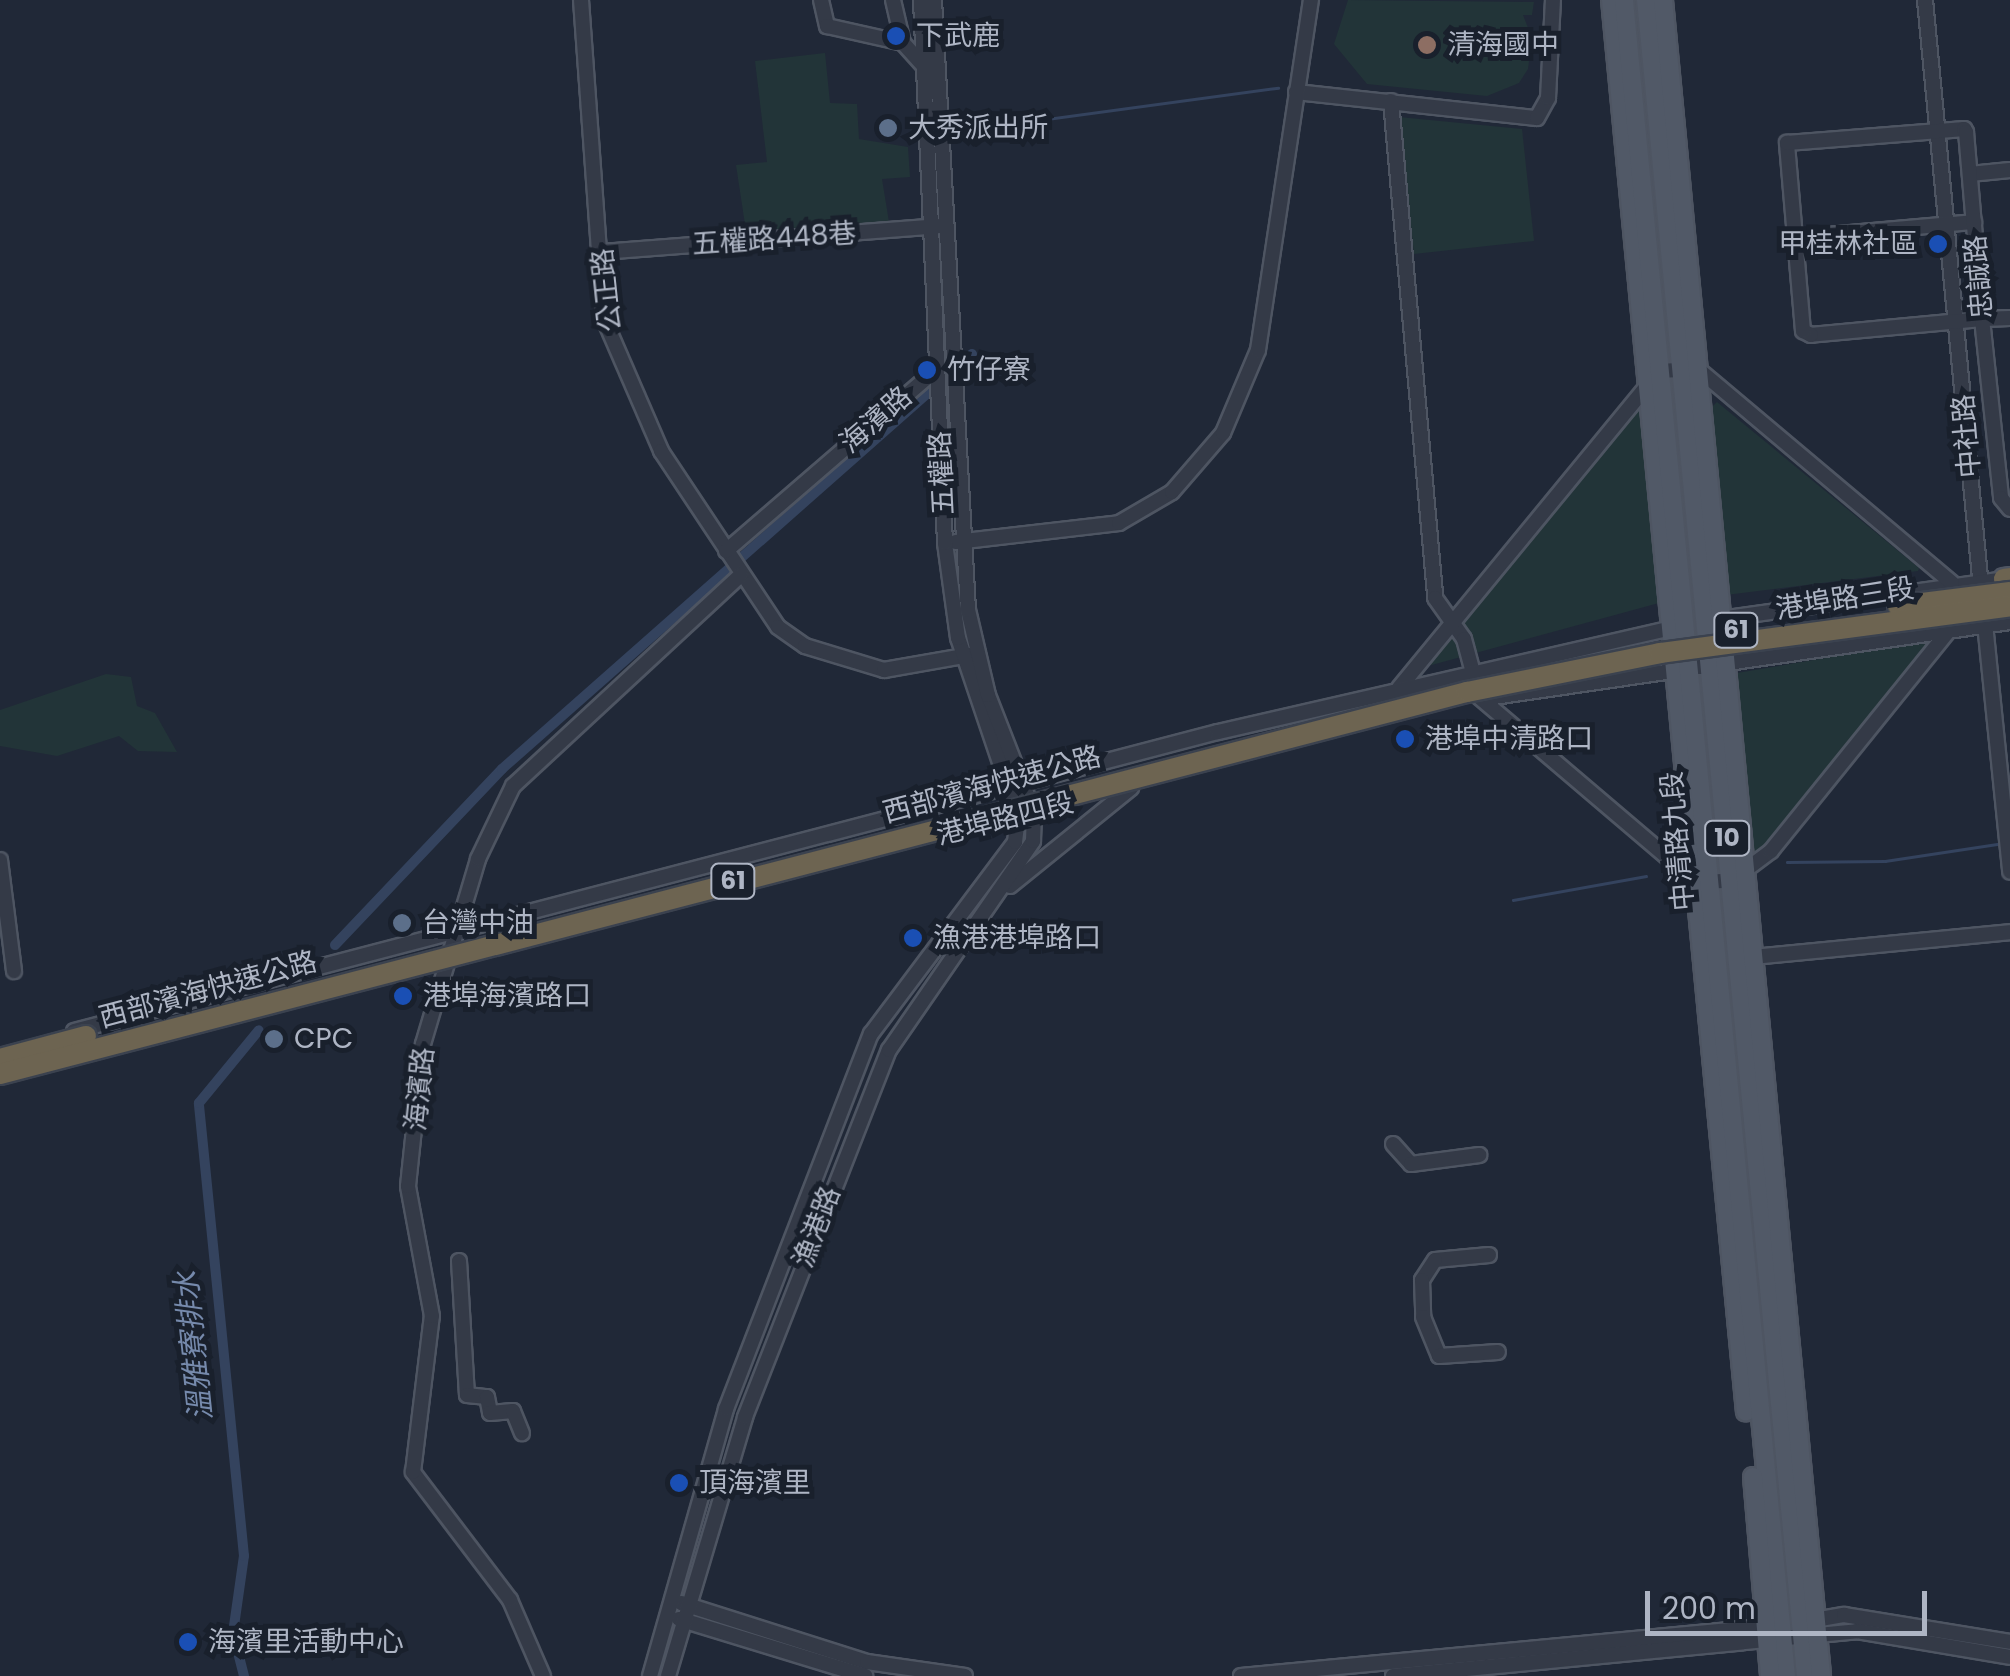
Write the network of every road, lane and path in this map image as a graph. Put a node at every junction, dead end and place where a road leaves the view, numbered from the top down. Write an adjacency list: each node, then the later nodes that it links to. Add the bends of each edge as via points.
1 (581, 0): 24 (street, 公正路)
2 (821, 0): 13 (street, via 827,26)
3 (893, 0): 13 (street)
4 (921, 0): 14 (street, 五權路)
5 (934, 0): 14 (street, 五權路)
6 (1311, 0): 15 (street)
7 (1553, 0): 16 (street, via 1543,114)
8 (1611, 0): 30 (main road, 中清路九段)
9 (1624, 0): 30 (main road, 中清路九段 / 10)
10 (1646, 0): 29 (main road, 中清路九段)
11 (1662, 0): 29 (main road, 中清路九段)
12 (1925, 0): 17 (street, 中社路)
13 (903, 44): 14 (street)
14 (931, 66): 22 (street, 五權路)
15 (1296, 92): 16 (street); 32 (street, via 1258,350 1207,456 1172,492 1119,523)
16 (1392, 101): 41 (street, via 1436,598)
17 (1938, 128): 19 (street, 忠誠路, via 1964,128); 21 (street, 中社路); 23 (street, via 1793,140 1783,150)
18 (2010, 170): 19 (street)
19 (1970, 174): 20 (street, 忠誠路)
20 (1974, 222): 21 (street); 26 (street, 忠誠路)
21 (1947, 224): 23 (street); 27 (street, 中社路)
22 (939, 226): 24 (street, 五權路448巷); 28 (street, 五權路); 32 (street, 五權路)
23 (1791, 238): 27 (street, via 1806,333)
24 (602, 252): 33 (street, 公正路, via 604,319 638,412)
25 (2010, 318): 26 (street)
26 (1982, 319): 27 (street); 31 (street, 忠誠路, via 2001,498)
27 (1956, 322): 35 (street, 中社路)
28 (937, 369): 32 (street, 五權路); 33 (street, 海濱路)
29 (1690, 369): 30 (street); 37 (street); 39 (main road, 中清路九段)
30 (1653, 376): 41 (street); 42 (main road, 中清路九段 / 10)
31 (2010, 509)
32 (953, 542): 44 (street, 五權路)
33 (726, 551): 34 (street, 公正路)
34 (741, 575): 44 (street, via 778,626 832,661 884,670); 61 (street, 海濱路, via 524,770 478,859)
35 (1981, 581): 36 (street, 港埠路三段); 37 (street, 港埠路三段); 40 (street, 中社路)
36 (2009, 581): 66 (highway, 西部濱海快速公路 / 61, bridge, via 1464,680)
37 (1956, 583): 39 (street, 港埠路三段)
38 (2008, 618): 40 (street, 港埠路三段); 67 (highway, 西部濱海快速公路 / 61, bridge, via 1660,653 1467,692)
39 (1713, 620): 42 (street, 港埠路三段); 45 (main road, 中清路九段)
40 (1985, 623): 43 (street, 港埠路三段); 56 (street, 中社路)
41 (1453, 624): 47 (street); 48 (street)
42 (1679, 627): 46 (main road, 中清路九段 / 10); 47 (street, 港埠路四段)
43 (1952, 627): 45 (street, 港埠路三段); 57 (street)
44 (970, 654): 50 (street, 五權路); 52 (street, 五權路)
45 (1717, 658): 46 (street, 港埠路四段); 57 (main road, 中清路九段)
46 (1683, 664): 49 (street, 港埠路四段); 58 (main road, 中清路九段 / 10)
47 (1473, 670): 48 (street, 港埠路四段); 49 (street)
48 (1399, 688): 50 (street, 港埠路四段)
49 (1479, 699): 51 (street, 港埠路四段); 58 (street)
50 (1024, 785): 52 (street, 港埠路四段); 53 (street, 五權路)
51 (1131, 788): 53 (street, 港埠路四段); 59 (street)
52 (1008, 790): 54 (street, 五權路); 61 (street, 港埠路四段)
53 (1034, 813): 54 (street, 港埠路四段); 59 (street, 漁港路, via 1033,841)
54 (1018, 816): 63 (street, 港埠路四段); 75 (street, 漁港路, via 1004,862 969,894 871,1034 726,1409)
55 (0, 860): 64 (street)
56 (2010, 872)
57 (1739, 876): 58 (street); 62 (main road, 中清路九段); 77 (main road, 中清路九段 / 10)
58 (1703, 883): 77 (main road, 中清路九段 / 10)
59 (1002, 893): 74 (street, 漁港路, via 969,925 889,1050 745,1417)
60 (2010, 932): 62 (street)
61 (457, 936): 63 (street, 海濱路); 65 (street, 港埠路四段)
62 (1752, 957): 77 (main road, 中清路九段)
63 (446, 963): 67 (street, 港埠路四段); 82 (street, 海濱路, via 423,1044 408,1186 432,1316 413,1472 510,1600)
64 (14, 971)
65 (0, 1049)
66 (0, 1059)
67 (0, 1077)
68 (1393, 1144): 69 (street, via 1411,1164)
69 (1479, 1155)
70 (1489, 1255): 72 (street, via 1435,1260 1422,1280 1423,1317 1440,1356)
71 (458, 1261): 73 (street, via 467,1395 487,1396 490,1414 513,1411)
72 (1498, 1352)
73 (522, 1433)
74 (689, 1606): 75 (street); 76 (street, 漁港路); 86 (street, via 868,1662)
75 (670, 1607): 76 (street); 83 (street, 漁港路)
76 (684, 1621): 84 (street, 漁港路); 85 (street)
77 (1792, 1630): 78 (street, via 1906,1622); 79 (street); 80 (street, via 1897,1635); 90 (main road, 中清路九段); 91 (main road, 中清路九段 / 10); 92 (main road, 中清路九段 / 10); 93 (main road, 中清路九段)
78 (2010, 1642)
79 (1576, 1652): 81 (street); 88 (street)
80 (2010, 1658)
81 (1447, 1673): 89 (street)
82 (543, 1676)
83 (650, 1676)
84 (668, 1676)
85 (866, 1676)
86 (954, 1676): 87 (street)
87 (965, 1676)
88 (1241, 1676)
89 (1393, 1676)
90 (1770, 1676)
91 (1786, 1676)
92 (1806, 1676)
93 (1821, 1676)

